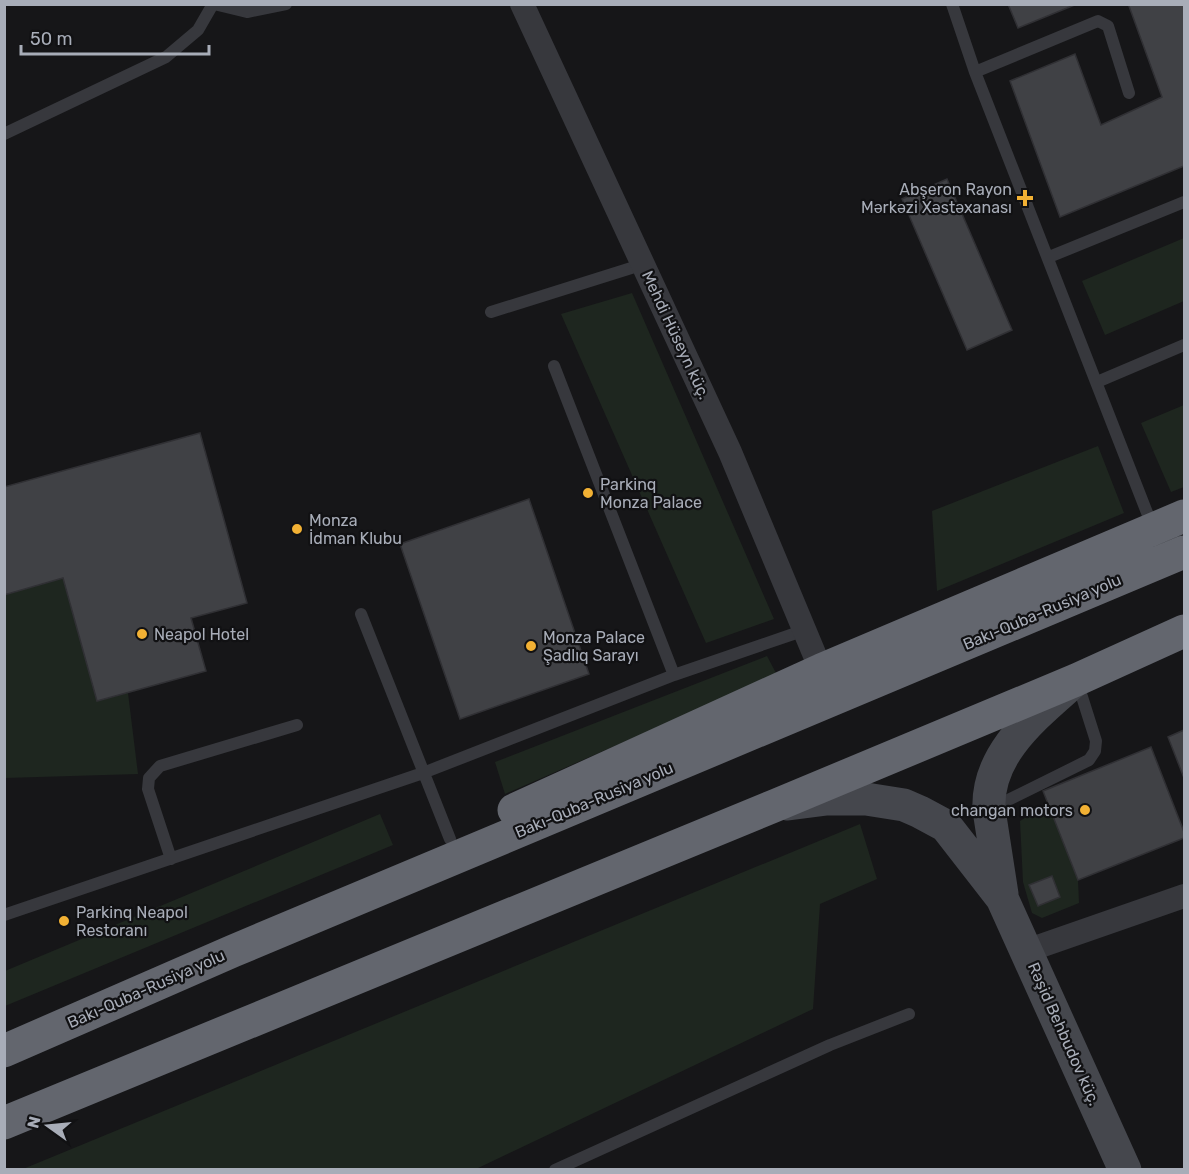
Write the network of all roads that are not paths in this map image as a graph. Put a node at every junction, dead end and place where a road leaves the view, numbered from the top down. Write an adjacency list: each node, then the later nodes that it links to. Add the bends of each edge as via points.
1 (213, 4): 2 (lane, via 247,12); 7 (lane, via 198,30 166,57)
2 (286, 4)
3 (522, 4): 10 (street, Mehdi Hüseyn küç.)
4 (952, 4): 5 (lane)
5 (975, 72): 6 (lane, via 1098,21 1108,26); 9 (lane)
6 (1129, 93)
7 (4, 134)
8 (1185, 202): 9 (lane)
9 (1049, 257): 14 (lane)
10 (644, 264): 11 (lane); 19 (street, Mehdi Hüseyn küç., via 730,452)
11 (491, 312)
12 (1185, 345): 14 (lane)
13 (554, 366): 22 (lane)
14 (1097, 382): 16 (lane)
15 (1185, 516): 16 (highway)
16 (1154, 529): 21 (highway)
17 (1185, 552): 33 (highway, Bakı-Quba-Rusiya yolu)
18 (361, 614): 25 (lane)
19 (805, 630): 21 (street, Mehdi Hüseyn küç.); 22 (lane)
20 (1185, 631): 23 (highway)
21 (821, 670): 28 (highway)
22 (674, 675): 25 (lane)
23 (1076, 680): 26 (highway); 27 (street, via 1009,745 994,775); 27 (lane, via 1096,741 1089,760)
24 (297, 724): 29 (lane, via 160,766 148,778 147,789)
25 (423, 773): 28 (lane); 29 (lane)
26 (774, 806): 31 (street, via 827,799 866,799 904,805 946,826); 37 (highway)
27 (989, 810): 31 (street)
28 (450, 839): 33 (highway)
29 (171, 859): 32 (lane)
30 (1185, 896): 34 (street)
31 (1002, 898): 34 (street, Rəşid Behbudov küç.)
32 (4, 915)
33 (233, 951): 36 (highway, Bakı-Quba-Rusiya yolu)
34 (1026, 951): 39 (street, Rəşid Behbudov küç.)
35 (909, 1014): 38 (lane, via 830,1045)
36 (4, 1051)
37 (4, 1123)
38 (555, 1170)
39 (1125, 1170)

